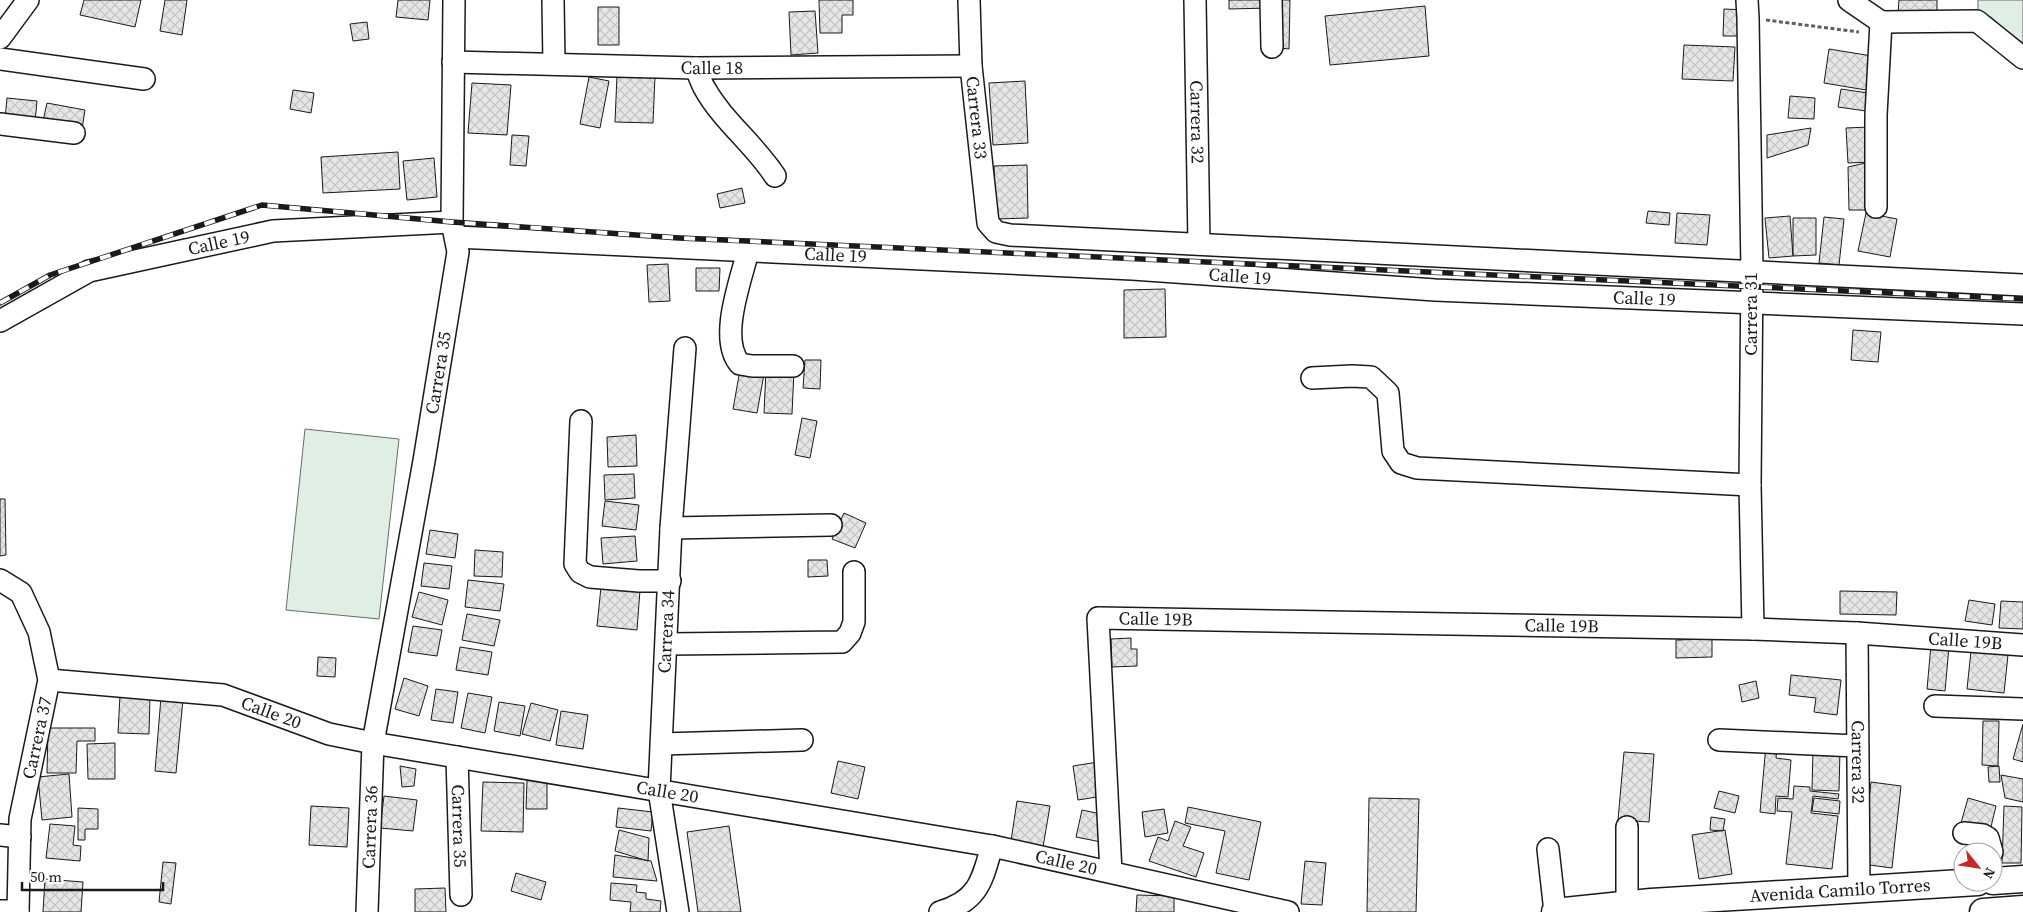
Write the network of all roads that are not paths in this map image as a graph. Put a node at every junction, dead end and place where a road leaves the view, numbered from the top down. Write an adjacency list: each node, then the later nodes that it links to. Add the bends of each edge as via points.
1 (28, 0): 10 (street)
2 (454, 0): 14 (street, Carrera 35)
3 (553, 0): 15 (street)
4 (969, 0): 16 (street, Carrera 33)
5 (1195, 0): 25 (street, Carrera 32)
6 (1271, 0): 11 (street)
7 (1848, 0): 9 (street)
8 (1748, 9): 27 (street, Carrera 31)
9 (1880, 29): 12 (street, via 1977,21); 22 (street)
10 (0, 38)
11 (1272, 47)
12 (2023, 58)
13 (0, 59): 18 (street)
14 (453, 62): 15 (street, Calle 18); 23 (street, Carrera 35)
15 (554, 64): 17 (street, Calle 18)
16 (971, 66): 17 (street, Calle 18); 24 (street, Carrera 33, via 988,223)
17 (696, 68): 21 (street, via 705,89 733,126 764,158)
18 (144, 79)
19 (0, 124): 20 (street)
20 (74, 133)
21 (775, 176)
22 (1876, 207)
23 (454, 229): 26 (street, Calle 19); 31 (street, Calle 19, via 273,231 89,271); 51 (street, Carrera 35, via 458,252)
24 (996, 232): 25 (street, Calle 19)
25 (1199, 244): 27 (street, Calle 19)
26 (748, 251): 29 (street, Calle 19, via 1132,269 1435,290); 33 (street, via 734,308 731,350 740,364)
27 (1752, 271): 28 (street, Calle 19); 29 (street, Carrera 31)
28 (2023, 285)
29 (1751, 303): 30 (street, Calle 19); 36 (street, Carrera 31)
30 (2023, 314)
31 (0, 321)
32 (685, 348): 38 (street, Carrera 34)
33 (793, 366)
34 (1312, 378): 36 (street, via 1371,378 1388,393 1393,451 1401,463 1417,468)
35 (581, 421): 41 (street, via 574,564 590,577)
36 (1750, 485): 42 (street, Carrera 31)
37 (831, 525): 38 (street)
38 (671, 528): 41 (street, Carrera 34)
39 (854, 572): 44 (street, via 854,622 842,642)
40 (0, 580): 46 (street, Carrera 37, via 20,593 39,632)
41 (670, 581): 44 (street, Carrera 34)
42 (1753, 629): 43 (street, Calle 19B); 62 (street, Calle 19B, via 1098,618)
43 (1857, 633): 45 (street, Calle 19B); 53 (street, Carrera 32)
44 (666, 644): 52 (street, Carrera 34)
45 (2023, 645)
46 (49, 680): 51 (street, Calle 20, via 223,695 329,734); 58 (street, Carrera 37, via 20,820)
47 (1935, 706): 48 (street)
48 (2023, 709)
49 (802, 740): 52 (street)
50 (1719, 740): 53 (street)
51 (373, 743): 54 (street, Calle 20); 71 (street, Carrera 36)
52 (662, 744): 55 (street, Carrera 34)
53 (1857, 746): 66 (street, Carrera 32)
54 (457, 757): 55 (street, Calle 20); 67 (street, Carrera 35)
55 (659, 790): 60 (street, Calle 20); 72 (street, Carrera 34)
56 (1627, 827): 68 (street)
57 (1964, 833): 59 (street, via 1983,835)
58 (10, 836): 70 (street, Carrera 37)
59 (1989, 842)
60 (992, 846): 62 (street, Calle 20); 73 (street, via 980,883 970,898)
61 (1548, 850): 75 (street)
62 (1111, 872): 74 (street, Calle 20)
63 (2003, 877): 64 (main road, Avenida Camilo Torres)
64 (2023, 879)
65 (1953, 880): 66 (main road, Avenida Camilo Torres)
66 (1860, 890): 68 (main road, Avenida Camilo Torres)
67 (462, 895)
68 (1627, 904): 75 (main road, Avenida Camilo Torres)
69 (2021, 910): 76 (main road)
70 (12, 911)
71 (367, 912)
72 (678, 912)
73 (940, 912)
74 (1288, 912)
75 (1555, 912)
76 (1983, 912)

